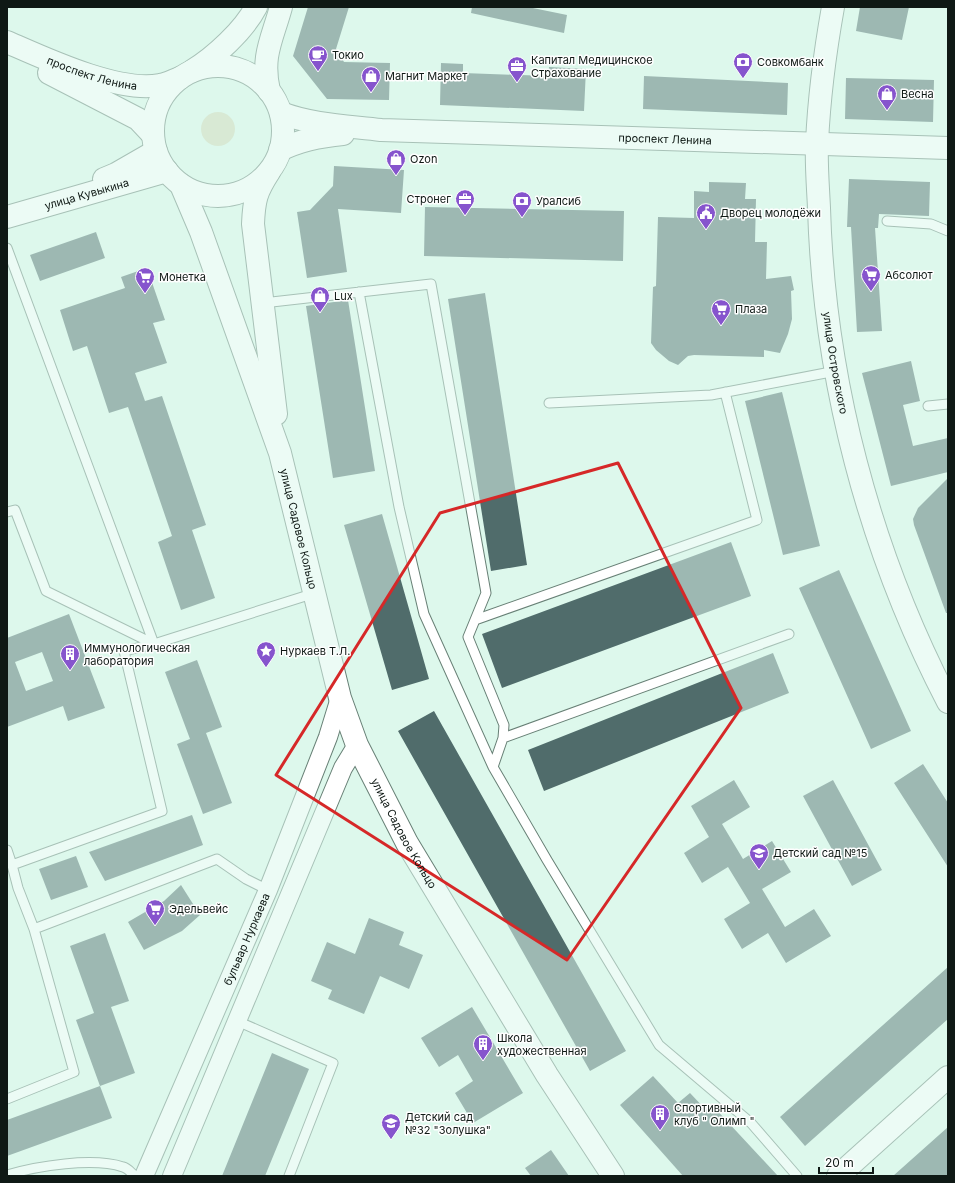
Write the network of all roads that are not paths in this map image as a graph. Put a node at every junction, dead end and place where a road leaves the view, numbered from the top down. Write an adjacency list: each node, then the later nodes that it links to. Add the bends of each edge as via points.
1 (256, 7): 6 (main road, via 226,45 207,62)
2 (281, 7): 7 (main road, via 265,58)
3 (833, 7): 11 (main road, улица Островского)
4 (7, 42): 6 (main road, проспект Ленина, via 71,70 137,86 160,85)
5 (7, 51): 10 (main road, проспект Ленина, via 138,119)
6 (186, 74): 7 (main road, via 206,67 234,68 253,77); 10 (main road, via 170,86 156,109)
7 (269, 91): 8 (main road)
8 (280, 113): 9 (main road, проспект Ленина, via 321,123); 13 (main road, via 283,125)
9 (381, 130): 11 (main road, проспект Ленина); 13 (main road, проспект Ленина, via 321,136)
10 (154, 143): 15 (main road); 16 (main road, улица Кувыкина, via 116,174)
11 (817, 143): 12 (main road, проспект Ленина); 22 (main road, улица Островского, via 823,277)
12 (948, 148)
13 (280, 150): 14 (main road)
14 (269, 172): 15 (main road, via 243,191 228,195 212,196 196,192); 21 (main road, улица Садовое Кольцо, via 258,188 253,224)
15 (174, 178): 16 (main road, улица Кувыкина); 27 (main road, улица Садовое Кольцо, via 204,240)
16 (7, 216)
17 (887, 221): 18 (lane, via 931,224)
18 (948, 230)
19 (7, 248): 32 (lane)
20 (359, 292): 21 (lane); 30 (lane, via 431,284 486,593); 37 (lane, via 399,507 424,614)
21 (263, 303): 27 (main road, улица Садовое Кольцо)
22 (836, 371): 23 (lane); 34 (main road, улица Островского, via 852,446 875,528 909,618)
23 (725, 392): 24 (lane, via 711,395); 30 (lane, via 757,520)
24 (549, 402)
25 (948, 404): 26 (lane)
26 (928, 406)
27 (280, 453): 29 (main road, улица Садовое Кольцо)
28 (7, 512): 32 (lane, via 15,510 46,591)
29 (314, 593): 32 (lane); 33 (main road, улица Садовое Кольцо)
30 (475, 620): 35 (lane, via 468,637 504,725)
31 (789, 634): 35 (lane)
32 (154, 644): 39 (lane, via 124,651 162,812)
33 (340, 698): 36 (main road, улица Садовое Кольцо); 40 (street, бульвар Нуркаева, via 328,736)
34 (948, 702)
35 (503, 738): 37 (lane)
36 (357, 745): 42 (street, бульвар Нуркаева, via 343,768); 51 (main road, улица Садовое Кольцо, via 381,796 418,862 547,1075)
37 (493, 767): 52 (lane, via 659,1045 751,1123)
38 (7, 850): 39 (lane)
39 (12, 865): 41 (lane)
40 (268, 890): 41 (lane, via 246,879 217,859); 48 (street, бульвар Нуркаева)
41 (34, 929): 44 (lane, via 74,1072)
42 (237, 1020): 49 (street, бульвар Нуркаева); 50 (lane, via 333,1063)
43 (948, 1076): 53 (main road)
44 (7, 1099)
45 (22, 1173): 46 (lane); 47 (lane, via 97,1161 125,1167)
46 (7, 1175)
47 (135, 1176)
48 (144, 1176)
49 (172, 1176)
50 (289, 1176)
51 (613, 1176)
52 (797, 1176)
53 (838, 1176)

